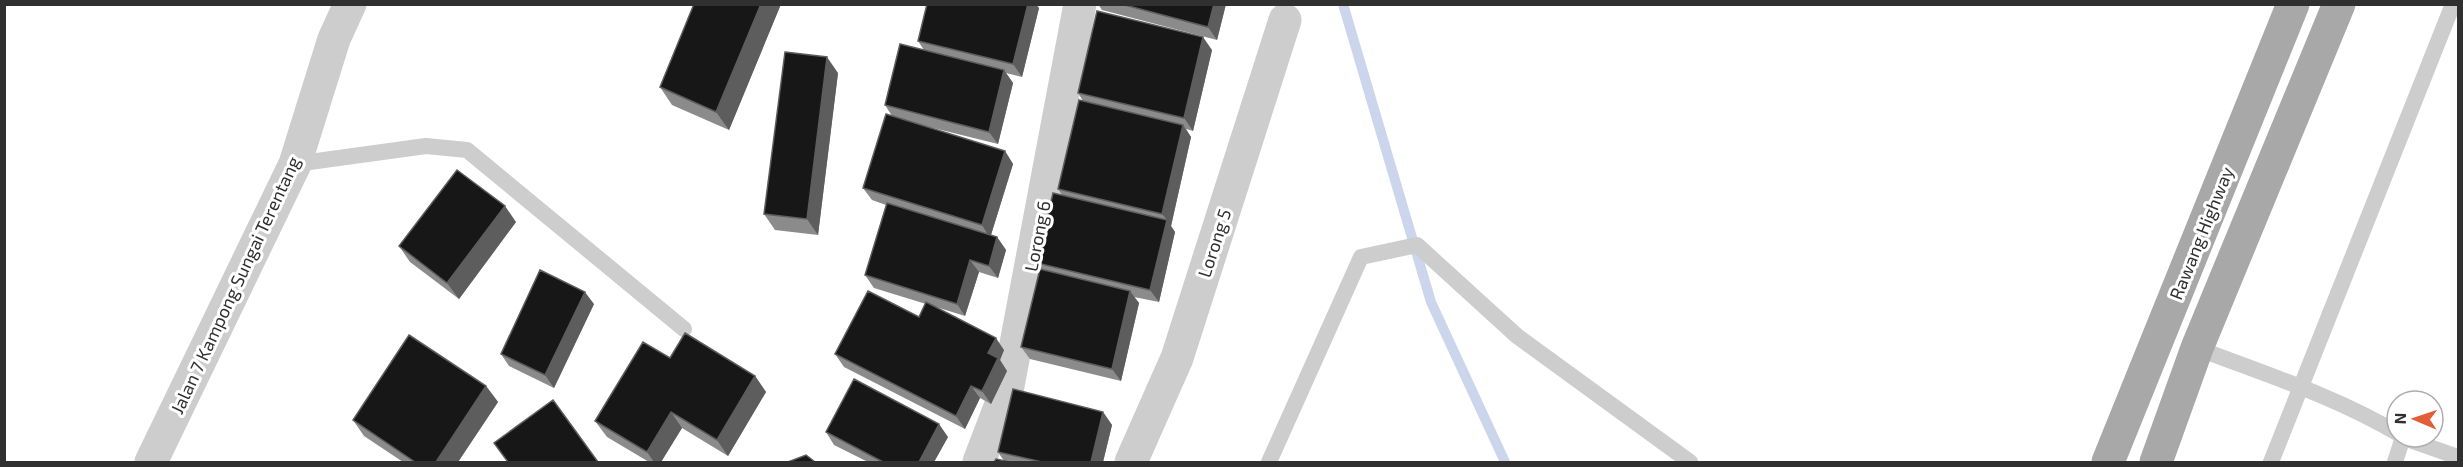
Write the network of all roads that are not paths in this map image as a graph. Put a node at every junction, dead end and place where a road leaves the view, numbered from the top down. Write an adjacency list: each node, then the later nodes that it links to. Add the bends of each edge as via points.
1 (350, 4): 7 (street, Jalan 7 Kampong Sungai Terentang, via 334,39)
2 (1080, 4): 15 (street, Lorong 6, via 1008,386)
3 (2294, 4): 19 (main road, Rawang Highway)
4 (2339, 4): 9 (main road)
5 (2453, 4): 10 (lane)
6 (1285, 20): 16 (street, Lorong 5, via 1177,358)
7 (295, 164): 8 (lane, via 426,146 467,150); 14 (street, Jalan 7 Kampong Sungai Terentang)
8 (684, 329)
9 (2197, 348): 10 (lane); 20 (main road)
10 (2300, 387): 11 (lane); 21 (lane)
11 (2385, 426)
12 (2434, 449): 13 (lane)
13 (2458, 457)
14 (151, 462)
15 (979, 462)
16 (1131, 462)
17 (1269, 462): 18 (lane, via 1361,257 1418,245 1518,336)
18 (1690, 462)
19 (2108, 462)
20 (2156, 462)
21 (2271, 462)

